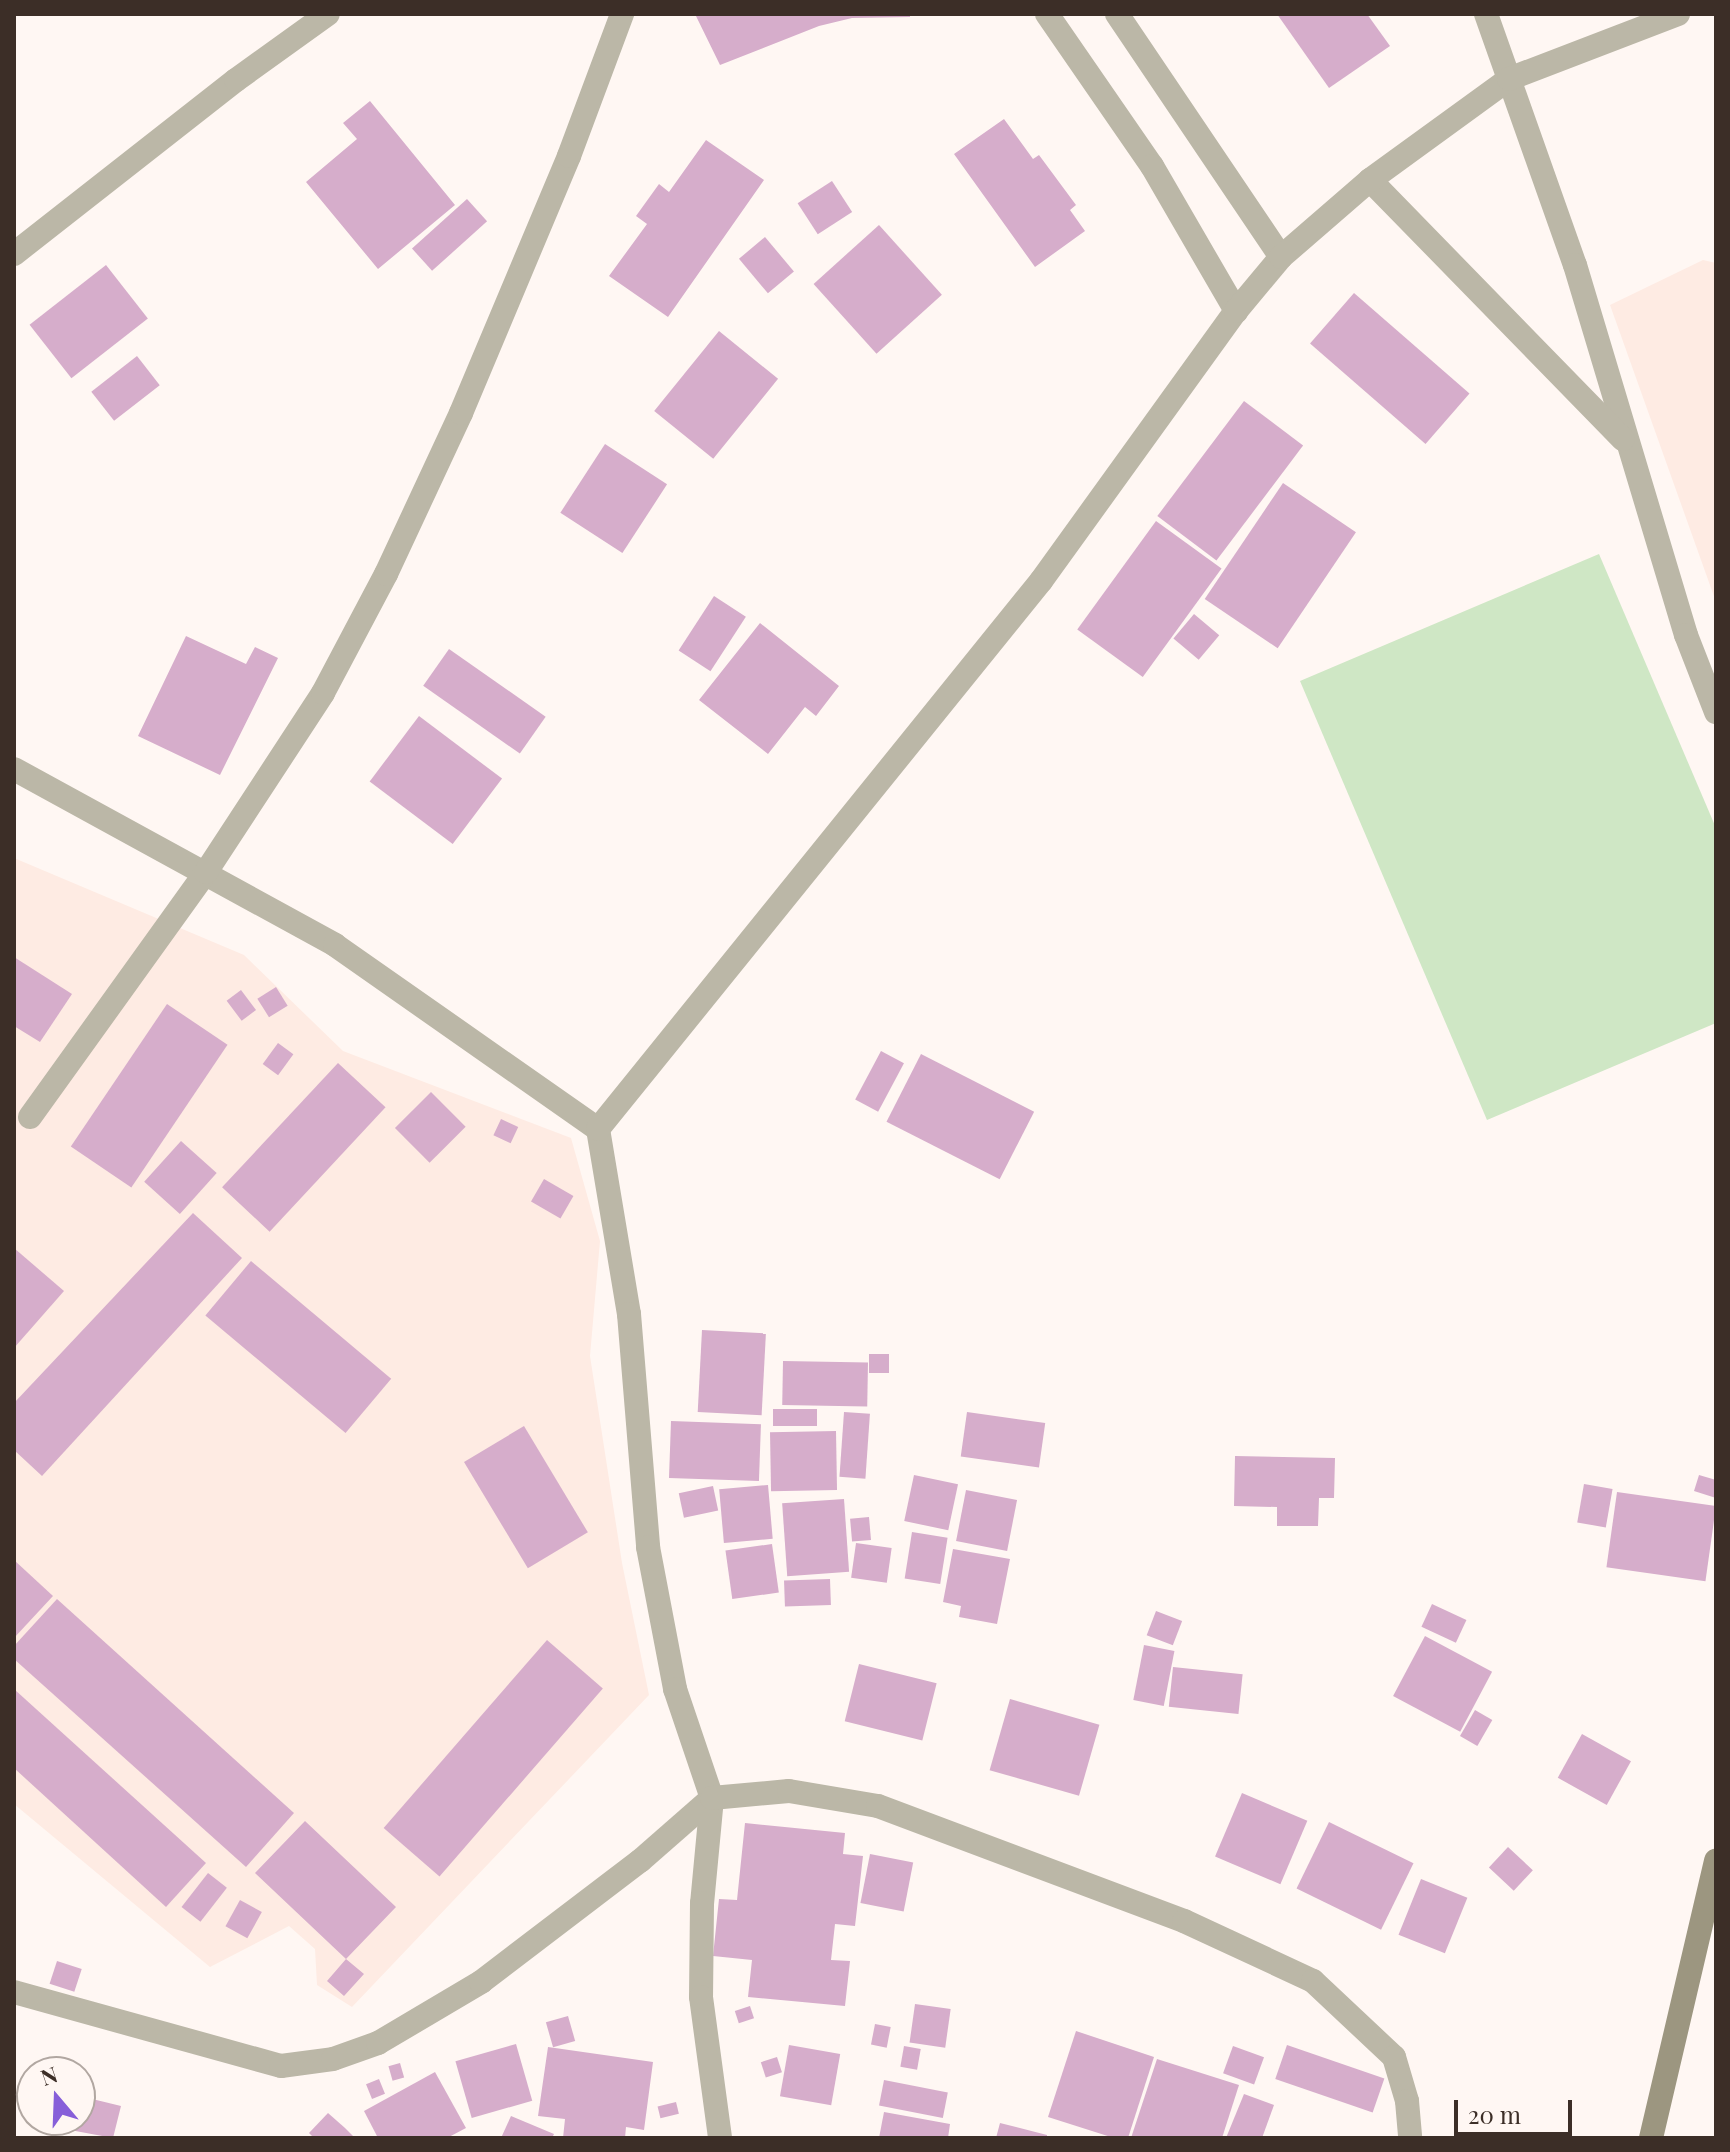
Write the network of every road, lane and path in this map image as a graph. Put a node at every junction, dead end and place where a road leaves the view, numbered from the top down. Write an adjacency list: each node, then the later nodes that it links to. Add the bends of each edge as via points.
1 (328, 14): 9 (street)
2 (622, 14): 15 (street, via 467,399 386,574 323,693)
3 (1047, 14): 11 (street, via 1152,166)
4 (1117, 14): 10 (street)
5 (1486, 14): 7 (street)
6 (1678, 14): 7 (street)
7 (1509, 79): 8 (street); 12 (street, via 1575,265)
8 (1370, 180): 10 (street); 12 (street)
9 (14, 254)
10 (1281, 257): 11 (street)
11 (1236, 311): 17 (street, via 1041,581)
12 (1628, 445): 13 (street, via 1686,635)
13 (1716, 712)
14 (14, 769): 15 (street)
15 (206, 872): 16 (street); 17 (street, via 335,945)
16 (30, 1117)
17 (598, 1129): 18 (street, via 629,1314 648,1547 675,1689)
18 (712, 1798): 20 (street, via 640,1861 481,1982 378,2043 333,2059 281,2066); 21 (street, via 702,1903 701,1997); 22 (street, via 789,1791 878,1806 1184,1921 1313,1981 1394,2057 1407,2101)
19 (1716, 1863): 23 (main road)
20 (14, 1992)
21 (720, 2138)
22 (1410, 2138)
23 (1651, 2138)

